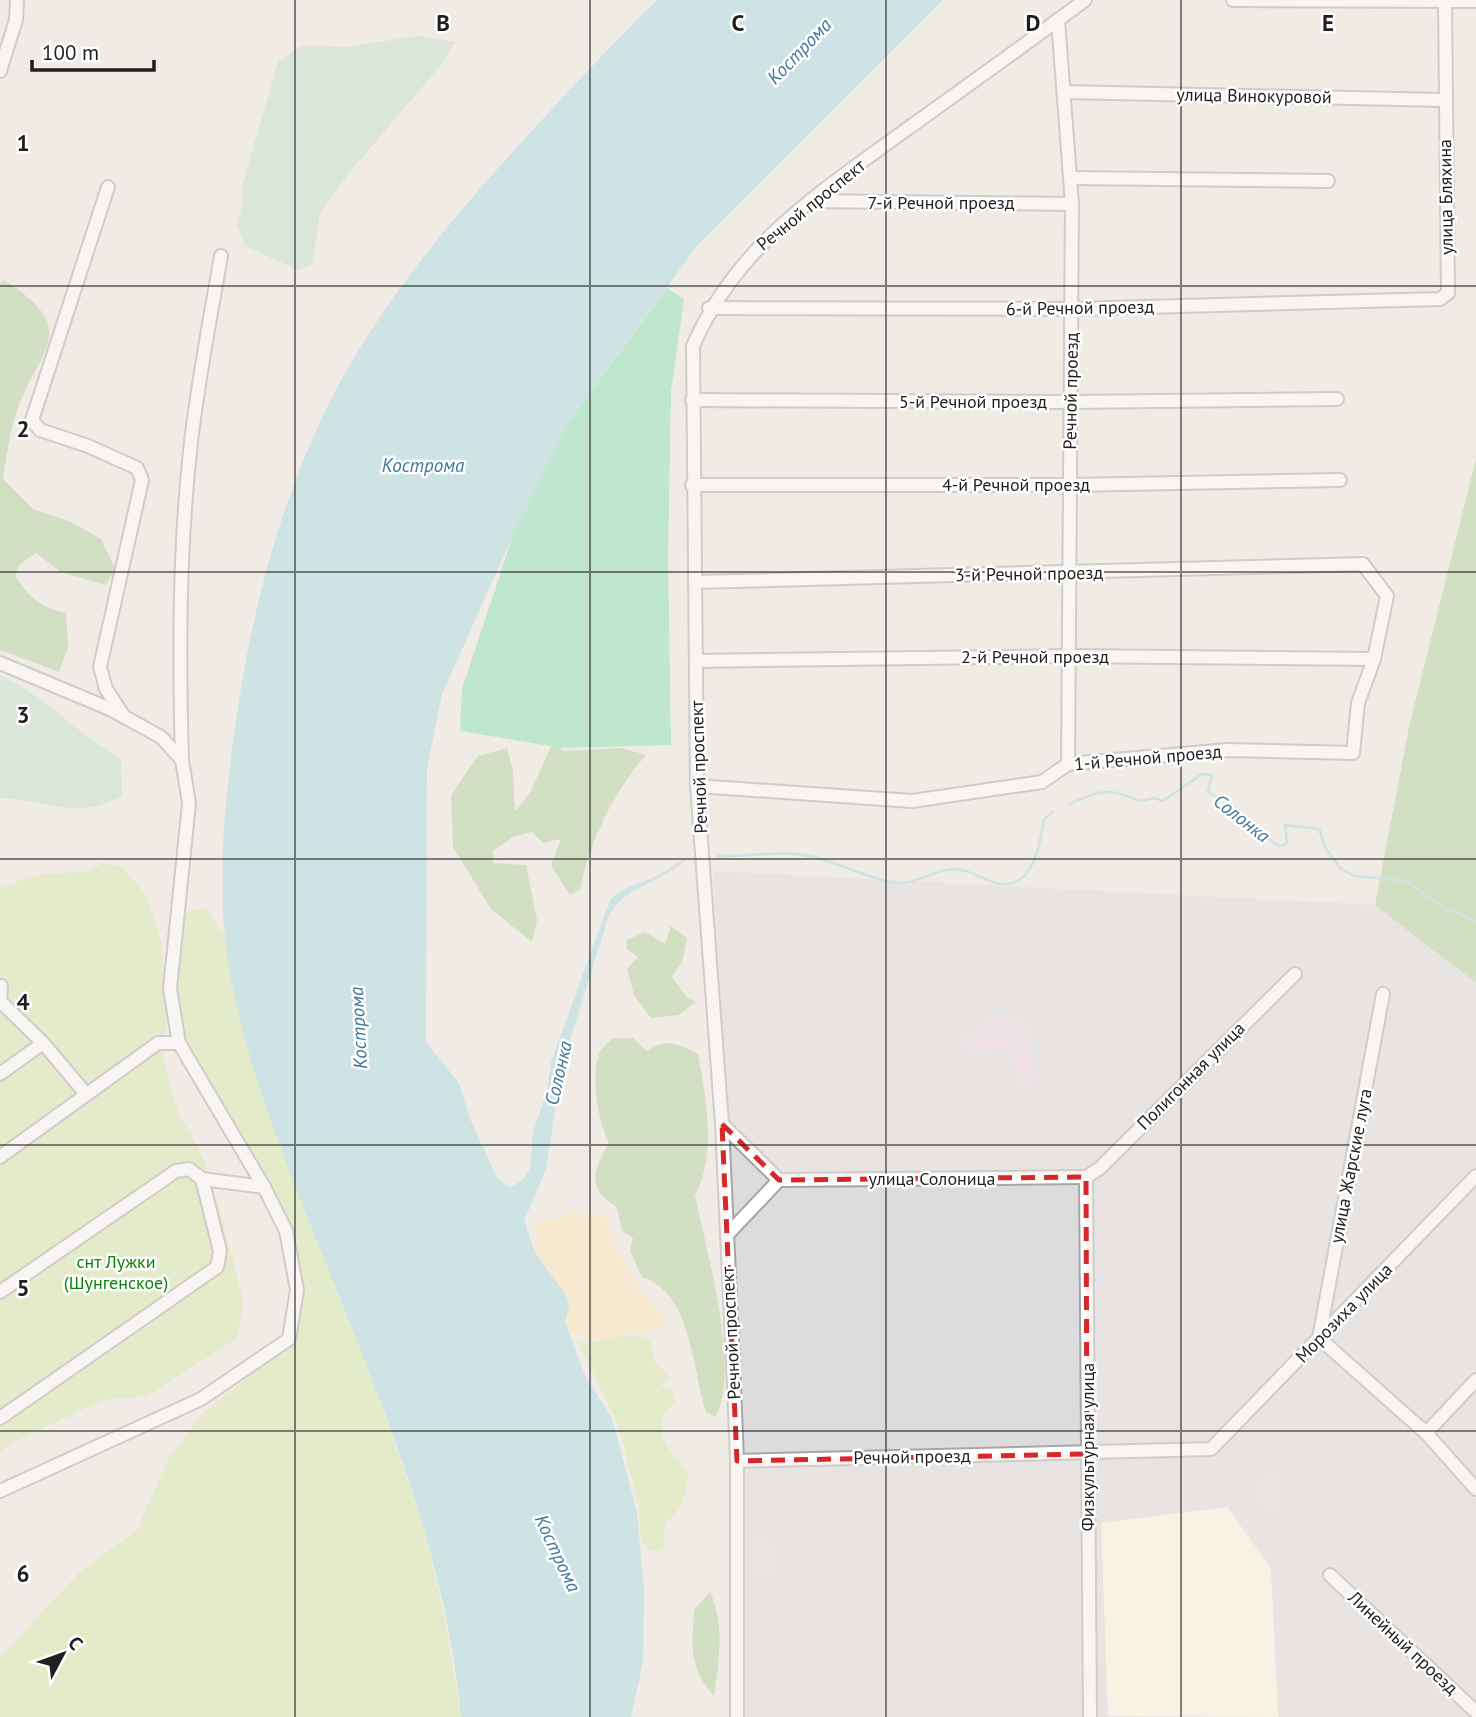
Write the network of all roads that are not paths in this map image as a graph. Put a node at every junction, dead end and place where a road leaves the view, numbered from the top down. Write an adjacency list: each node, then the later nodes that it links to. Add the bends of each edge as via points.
1 (17, 0): 8 (street, via 16,20)
2 (1085, 0): 7 (street, Речной проспект)
3 (1233, 0): 4 (street)
4 (1347, 1): 5 (street)
5 (1445, 1): 6 (street); 10 (street, улица Бляхина)
6 (1476, 1)
7 (1058, 20): 9 (street, Речной проезд); 14 (street, Речной проспект)
8 (0, 71)
9 (1064, 92): 10 (street, улица Винокуровой); 11 (street, Речной проезд)
10 (1444, 100): 17 (street, улица Бляхина)
11 (1071, 177): 12 (street); 15 (street, Речной проезд)
12 (1328, 181)
13 (108, 187): 32 (street, via 32,420 40,430 137,468 142,480 100,667 106,689)
14 (810, 201): 15 (street, 7-й Речной проезд); 18 (street, Речной проспект, via 740,266)
15 (1072, 204): 19 (street, Речной проезд)
16 (220, 256): 33 (street, via 190,450 182,553)
17 (1448, 293): 19 (street, 6-й Речной проезд, via 1433,300)
18 (709, 308): 19 (street, 6-й Речной проезд); 21 (street, Речной проспект, via 693,346)
19 (1072, 309): 22 (street, Речной проезд)
20 (1337, 399): 22 (street, 5-й Речной проезд)
21 (692, 400): 22 (street, 5-й Речной проезд); 24 (street, Речной проспект)
22 (1071, 402): 25 (street, Речной проезд)
23 (1340, 480): 25 (street, 4-й Речной проезд)
24 (692, 485): 25 (street, 4-й Речной проезд); 27 (street, Речной проспект)
25 (1070, 485): 26 (street, Речной проезд)
26 (1070, 573): 27 (street, 3-й Речной проезд); 28 (street, Речной проезд); 29 (street, 3-й Речной проезд, via 1363,564 1387,596)
27 (695, 582): 30 (street, Речной проспект)
28 (1069, 656): 29 (street, 2-й Речной проезд); 30 (street, 2-й Речной проезд); 34 (street, Речной проезд)
29 (1374, 659): 34 (street, 1-й Речной проезд, via 1359,703 1353,753 1228,750)
30 (696, 661): 35 (street, Речной проспект)
31 (0, 663): 32 (street)
32 (123, 716): 33 (street, via 161,737)
33 (182, 760): 40 (street, via 190,803 170,989)
34 (1068, 764): 35 (street, 1-й Речной проезд, via 1042,782 912,801)
35 (697, 786): 43 (street, Речной проспект)
36 (1295, 974): 46 (street, Полигонная улица)
37 (1, 986): 39 (street, via 0,1001)
38 (1383, 994): 52 (street, улица Жарские луга)
39 (43, 1043): 41 (street); 42 (street)
40 (179, 1043): 42 (street, via 158,1044); 49 (street)
41 (0, 1074)
42 (86, 1094): 44 (street)
43 (722, 1124): 48 (street); 50 (street, Речной проспект)
44 (0, 1157)
45 (1476, 1176): 52 (street, Морозиха улица)
46 (1086, 1177): 48 (street, улица Солоница); 57 (street, Физкультурная улица)
47 (202, 1178): 49 (street); 51 (street, via 189,1169 176,1171); 54 (street, via 220,1251 217,1267)
48 (779, 1180): 50 (street)
49 (264, 1187): 60 (street, via 286,1231 297,1290 289,1339 201,1399)
50 (727, 1235): 58 (street, Речной проспект)
51 (0, 1292)
52 (1319, 1338): 55 (street); 56 (street, Морозиха улица)
53 (1476, 1380): 55 (street)
54 (0, 1418)
55 (1426, 1433): 59 (street)
56 (1211, 1449): 57 (street, Речной проезд)
57 (1087, 1454): 58 (street, Речной проезд); 64 (street, Физкультурная улица)
58 (737, 1461): 63 (street, Речной проспект)
59 (1476, 1489)
60 (0, 1491)
61 (1330, 1575): 62 (street, Линейный проезд)
62 (1476, 1712): 65 (street)
63 (737, 1717)
64 (1090, 1717)
65 (1472, 1717)

